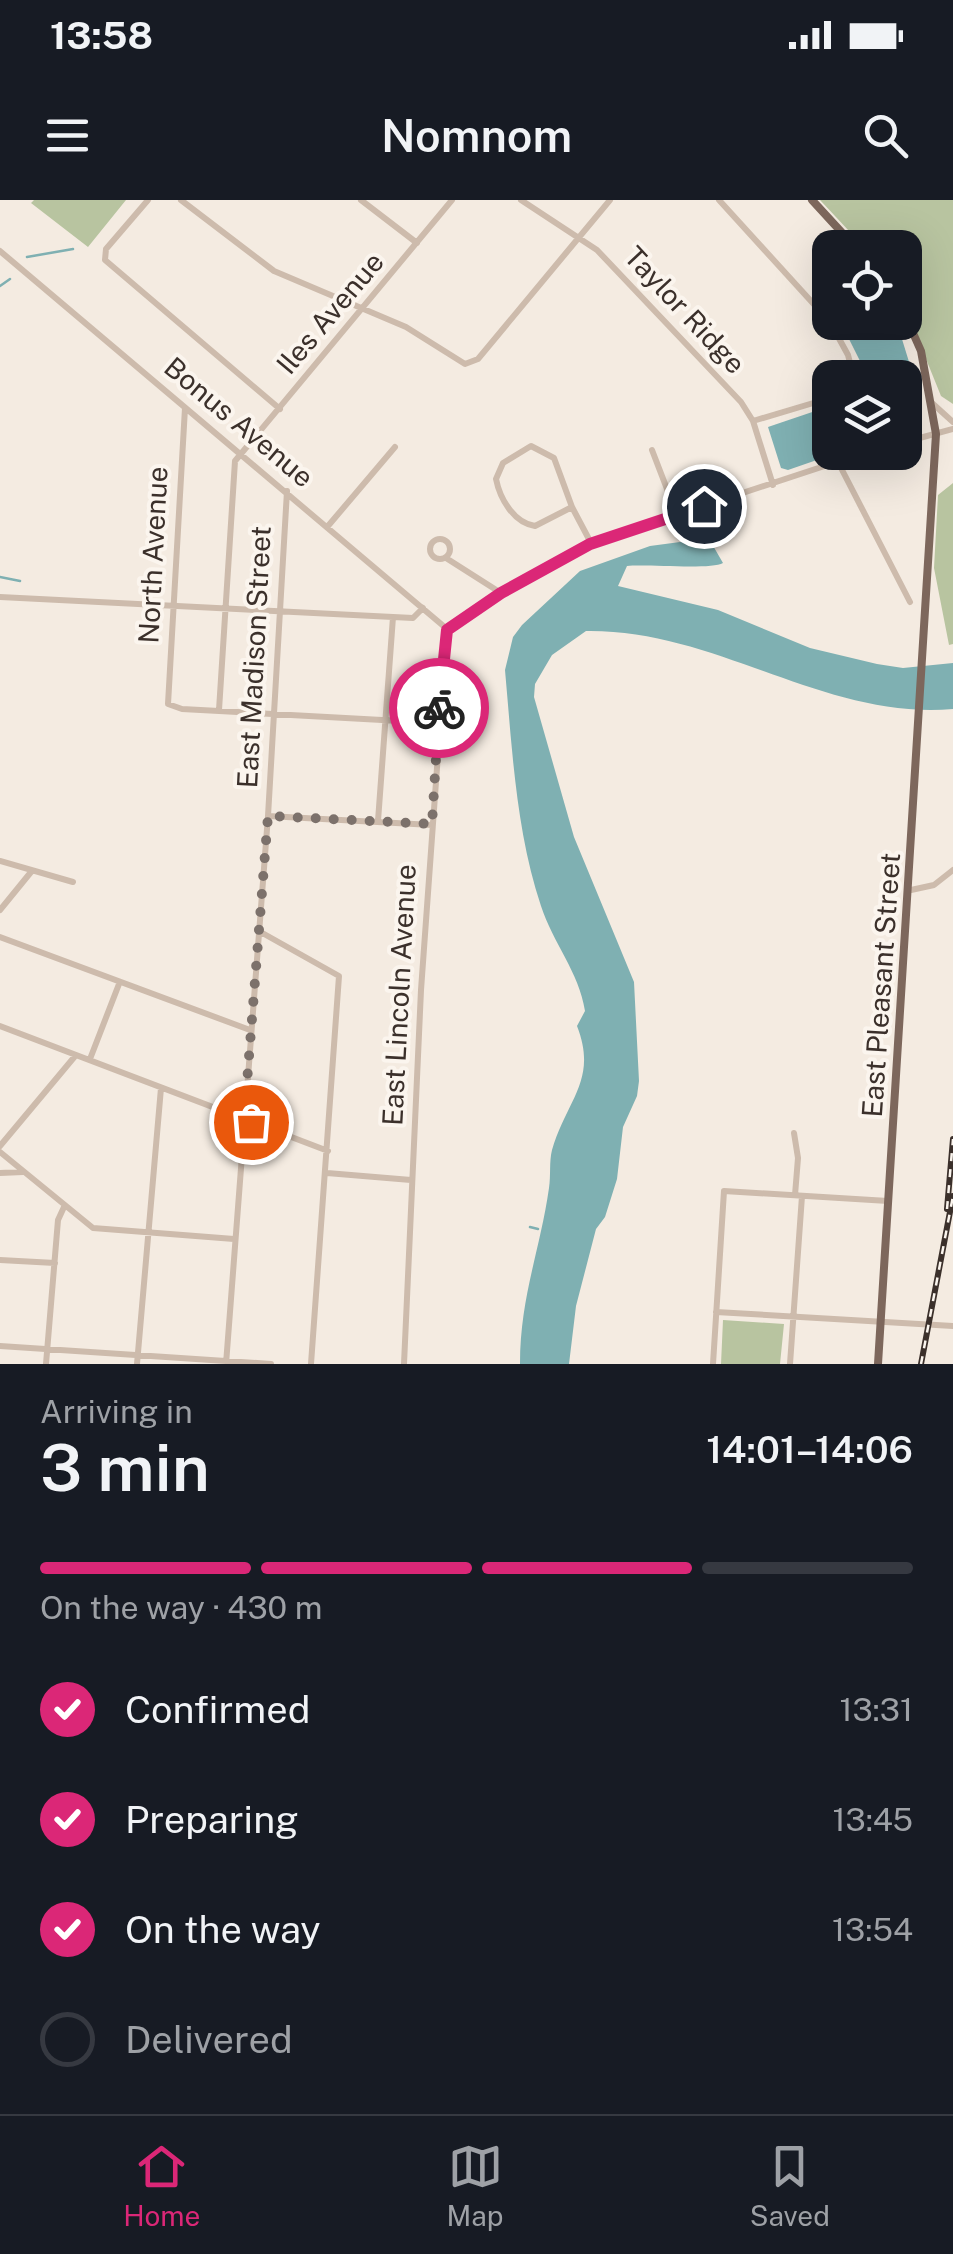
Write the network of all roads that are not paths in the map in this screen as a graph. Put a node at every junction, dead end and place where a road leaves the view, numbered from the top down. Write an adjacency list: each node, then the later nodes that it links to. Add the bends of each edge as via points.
1 (148, 200): 19 (street, via 103,255)
2 (180, 200): 14 (street, via 274,271)
3 (361, 200): 11 (street)
4 (452, 200): 11 (street, Iles Avenue)
5 (521, 200): 10 (street, Taylor Ridge)
6 (610, 200): 10 (street)
7 (719, 200): 13 (street)
8 (812, 200): 9 (main road)
9 (840, 230)
10 (580, 236): 14 (street, via 478,359 466,364); 20 (street, Taylor Ridge, via 713,370)
11 (417, 243): 14 (street, Iles Avenue)
12 (0, 251): 18 (street, Bonus Avenue)
13 (812, 302)
14 (364, 308): 19 (street, Iles Avenue)
15 (916, 340): 16 (main road, East Pleasant Street)
16 (932, 402): 21 (street); 22 (main road, East Pleasant Street)
17 (812, 403): 20 (street)
18 (186, 406): 26 (street, Bonus Avenue); 39 (street, North Avenue)
19 (280, 409): 26 (street, Iles Avenue)
20 (753, 421): 29 (street, Taylor Ridge)
21 (953, 425): 22 (street)
22 (936, 434): 23 (street); 56 (main road, East Pleasant Street)
23 (922, 438)
24 (396, 448): 33 (street)
25 (652, 450): 32 (street)
26 (242, 454): 30 (street, Bonus Avenue); 41 (street, via 235,461)
27 (815, 470): 29 (street)
28 (842, 470): 38 (street)
29 (773, 485): 32 (street)
30 (287, 492): 33 (street, Bonus Avenue); 42 (street, East Madison Street)
31 (572, 507): 31 (street, via 540,524 525,524 500,494 498,470 522,448 544,448); 34 (street)
32 (677, 514): 34 (street)
33 (328, 526): 40 (street, Bonus Avenue)
34 (590, 544): 36 (street)
35 (446, 558): 36 (street)
36 (501, 593): 44 (street)
37 (0, 597): 39 (street)
38 (910, 602)
39 (174, 605): 41 (street); 45 (street, North Avenue, via 169,706)
40 (424, 608): 43 (street, via 414,618); 44 (street, Bonus Avenue)
41 (225, 609): 42 (street); 45 (street)
42 (277, 613): 43 (street); 46 (street, East Madison Street)
43 (393, 617): 47 (street)
44 (447, 630): 48 (street, East Lincoln Avenue)
45 (219, 710): 46 (street)
46 (272, 713): 47 (street); 49 (street, East Madison Street)
47 (383, 720): 48 (street); 50 (street)
48 (438, 723): 51 (street, East Lincoln Avenue)
49 (268, 816): 50 (street); 58 (street, East Madison Street)
50 (378, 822): 51 (street)
51 (432, 824): 73 (street, East Lincoln Avenue)
52 (0, 861): 54 (street)
53 (953, 870): 56 (street, via 934,885)
54 (31, 872): 55 (street); 57 (street)
55 (72, 882)
56 (911, 890): 75 (main road, East Pleasant Street)
57 (0, 910)
58 (257, 930): 62 (street, East Madison Street); 69 (street, via 339,976)
59 (0, 936): 60 (street)
60 (119, 984): 62 (street); 64 (street)
61 (0, 1026): 63 (street)
62 (250, 1030): 66 (street, East Madison Street)
63 (76, 1054): 64 (street); 68 (street)
64 (90, 1059): 65 (street)
65 (161, 1088): 66 (street); 77 (street)
66 (244, 1120): 69 (street); 78 (street, East Madison Street)
67 (794, 1134): 74 (street)
68 (0, 1149): 71 (street)
69 (328, 1151): 72 (street)
70 (0, 1172): 71 (street)
71 (23, 1172): 76 (street)
72 (326, 1173): 73 (street); 92 (street)
73 (411, 1180): 93 (street, East Lincoln Avenue)
74 (798, 1196): 75 (street); 81 (street, via 724,1191); 82 (street)
75 (890, 1201): 83 (main road, East Pleasant Street)
76 (64, 1206): 77 (street, via 92,1228); 80 (street)
77 (147, 1234): 78 (street); 87 (street)
78 (234, 1239): 88 (street, East Madison Street)
79 (0, 1260): 80 (street)
80 (55, 1264): 86 (street)
81 (716, 1312): 82 (street); 94 (street)
82 (794, 1314): 83 (street); 95 (street)
83 (880, 1319): 84 (street); 96 (main road, East Pleasant Street)
84 (953, 1326)
85 (0, 1346): 86 (street)
86 (47, 1348): 87 (street); 89 (street)
87 (138, 1354): 88 (street); 90 (street)
88 (226, 1362): 91 (street)
89 (46, 1364)
90 (137, 1364)
91 (271, 1364)
92 (311, 1364)
93 (404, 1364)
94 (713, 1364)
95 (790, 1364)
96 (878, 1364)

